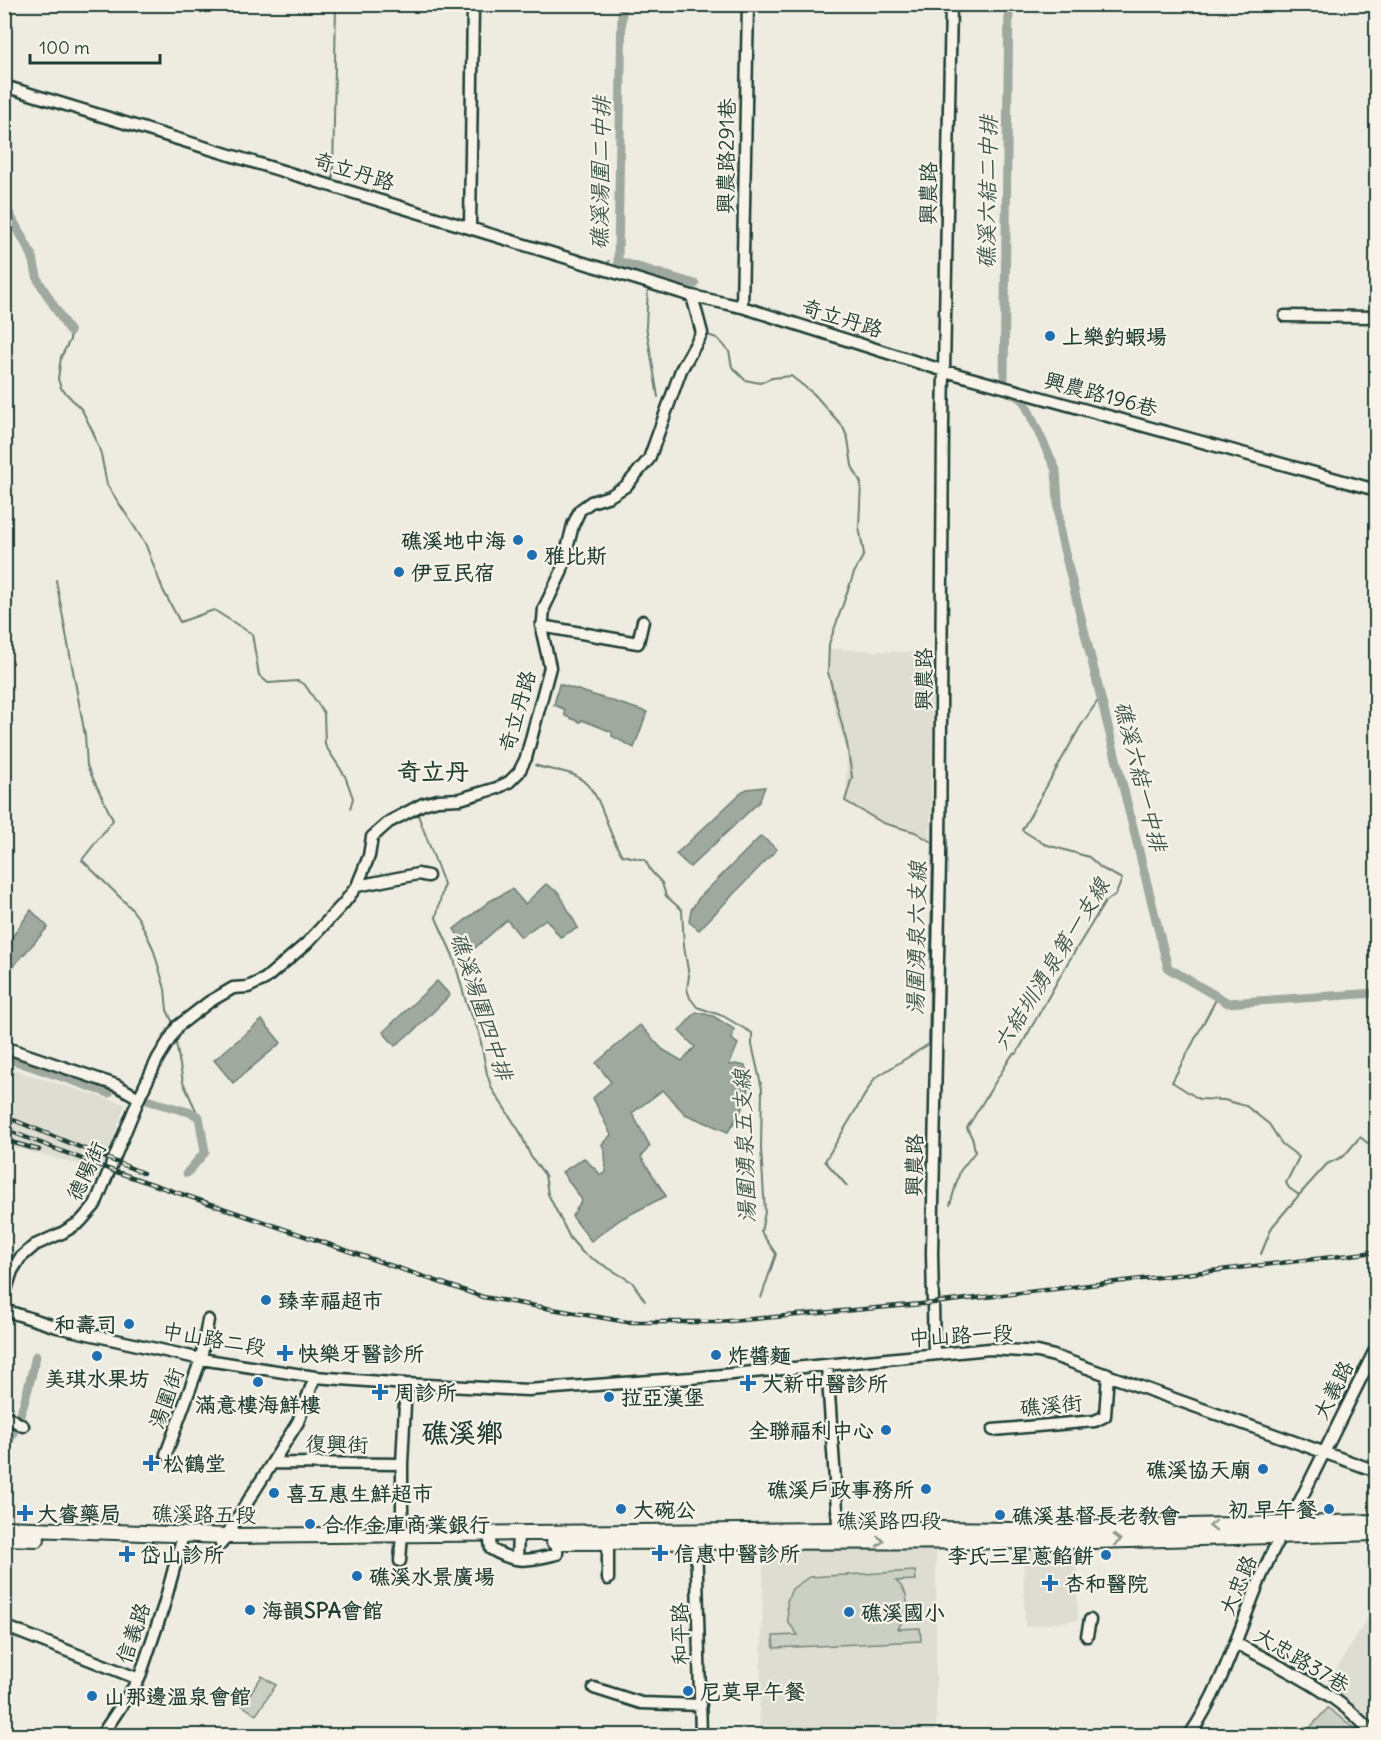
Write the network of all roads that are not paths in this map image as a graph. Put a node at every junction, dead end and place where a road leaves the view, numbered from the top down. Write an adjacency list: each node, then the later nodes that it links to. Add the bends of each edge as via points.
1 (473, 4): 5 (street)
2 (748, 4): 7 (street, 興農路291巷)
3 (951, 4): 10 (street, 興農路)
4 (4, 86): 5 (street, 奇立丹路)
5 (470, 227): 6 (street, 奇立丹路)
6 (692, 296): 7 (street, 奇立丹路); 13 (street, 奇立丹路, via 702,333 681,370 649,459 626,486 580,510 561,573 543,608)
7 (742, 307): 10 (street, 奇立丹路)
8 (1285, 316): 9 (street)
9 (1377, 317)
10 (945, 371): 11 (street, 興農路196巷); 22 (street, 興農路, via 932,1253)
11 (1377, 490)
12 (643, 621): 13 (street, via 638,643)
13 (541, 626): 15 (street, 奇立丹路, via 550,667 519,772 497,788 423,804 389,822 372,837)
14 (428, 876): 15 (street, via 418,874)
15 (357, 886): 17 (street, 奇立丹路, via 307,943 265,979 248,987 233,988 178,1026)
16 (4, 1047): 17 (street, via 116,1085)
17 (139, 1098): 18 (street, 德陽街, via 95,1205 80,1222 35,1245 20,1258)
18 (4, 1296)
19 (4, 1310): 23 (street, 中山路二段, via 57,1327)
20 (208, 1320): 23 (street, 湯圍街)
21 (1377, 1348): 32 (street, 大義路)
22 (934, 1354): 24 (street, 中山路一段); 25 (street, 中山路一段, via 990,1349 1038,1352)
23 (201, 1359): 26 (street, 中山路二段); 33 (street, 湯圍街)
24 (827, 1365): 28 (street, 中山路一段); 42 (street)
25 (1108, 1374): 31 (street, 礁溪街, via 1106,1416 1095,1421); 32 (street, 中山路一段)
26 (315, 1377): 27 (street, 中山路二段); 34 (street, 復興街, via 298,1422)
27 (406, 1384): 28 (street, 中山路二段); 35 (street)
28 (528, 1390)
29 (4, 1415): 30 (street)
30 (23, 1426)
31 (993, 1430)
32 (1324, 1450): 36 (street, 中山路一段); 39 (street, 大忠路)
33 (166, 1454)
34 (273, 1462): 35 (street, 復興街); 50 (street, 復興街)
35 (402, 1464): 45 (street)
36 (1377, 1471)
37 (1377, 1522): 39 (main road, 礁溪路四段)
38 (4, 1528): 49 (main road, 礁溪路五段)
39 (1284, 1530): 40 (main road, 礁溪路四段); 42 (main road, 礁溪路四段, via 1094,1541); 57 (street, 大忠路)
40 (1377, 1533)
41 (696, 1536): 42 (main road, 礁溪路四段); 43 (main road, 礁溪路四段); 60 (street, 和平路)
42 (839, 1536)
43 (608, 1537): 48 (main road, 礁溪路四段); 53 (street)
44 (4, 1538): 49 (main road, 礁溪路五段)
45 (402, 1538): 46 (main road, 礁溪路四段); 50 (main road, 礁溪路五段); 52 (street)
46 (489, 1538): 47 (main road, 礁溪路四段); 51 (street, via 491,1549 507,1559)
47 (518, 1538): 48 (main road, 礁溪路四段); 51 (street)
48 (558, 1538): 51 (street, via 557,1554)
49 (182, 1539): 50 (main road, 礁溪路五段); 58 (street, 信義路)
50 (223, 1540)
51 (517, 1559)
52 (400, 1561)
53 (608, 1579)
54 (1090, 1620): 56 (street)
55 (4, 1626): 58 (street)
56 (1087, 1636)
57 (1235, 1643): 63 (street, 大忠路, via 1215,1694); 64 (street, 大忠路37巷, via 1328,1695)
58 (139, 1678): 61 (street, 信義路)
59 (594, 1688): 60 (street, via 641,1703)
60 (701, 1705): 62 (street, 和平路)
61 (101, 1736)
62 (701, 1736)
63 (1189, 1736)
64 (1374, 1736)

